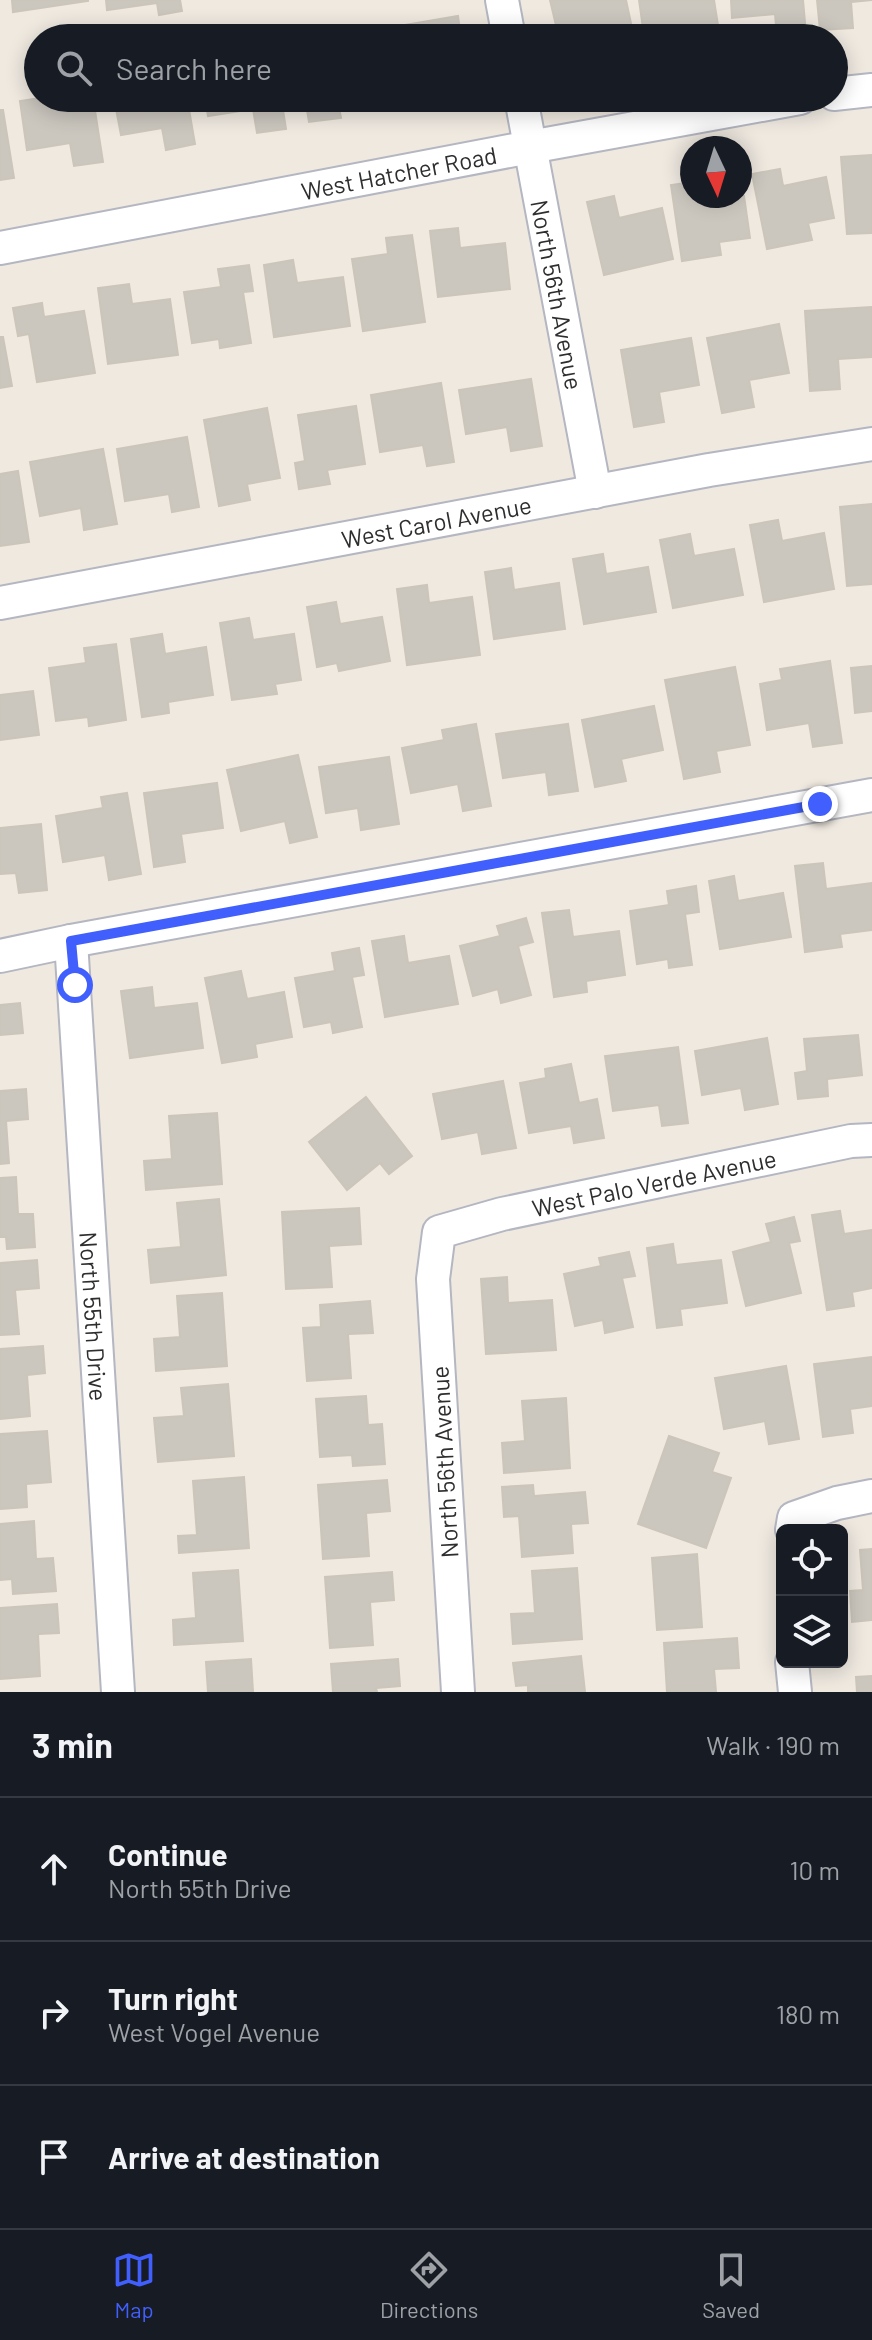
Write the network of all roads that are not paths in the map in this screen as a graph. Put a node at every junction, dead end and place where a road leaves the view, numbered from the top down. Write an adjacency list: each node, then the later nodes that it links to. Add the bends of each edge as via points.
1 (502, 0): 2 (street)
2 (506, 24)
3 (872, 90): 4 (street)
4 (848, 93)
5 (524, 112): 7 (street, North 56th Avenue)
6 (723, 112): 7 (street, West Hatcher Road)
7 (530, 147): 8 (street, West Hatcher Road); 10 (street, North 56th Avenue)
8 (0, 248)
9 (872, 444): 10 (street, West Carol Avenue)
10 (595, 492): 11 (street, West Carol Avenue)
11 (0, 603)
12 (872, 795): 13 (street)
13 (71, 941): 14 (street); 20 (street, North 55th Drive)
14 (0, 956)
15 (872, 1140): 16 (street, West Palo Verde Avenue, via 502,1214)
16 (439, 1232): 21 (street, North 56th Avenue, via 433,1279)
17 (872, 1496): 18 (street, via 837,1503)
18 (793, 1524)
19 (793, 1668): 22 (street)
20 (118, 1692)
21 (458, 1692)
22 (795, 1692)

